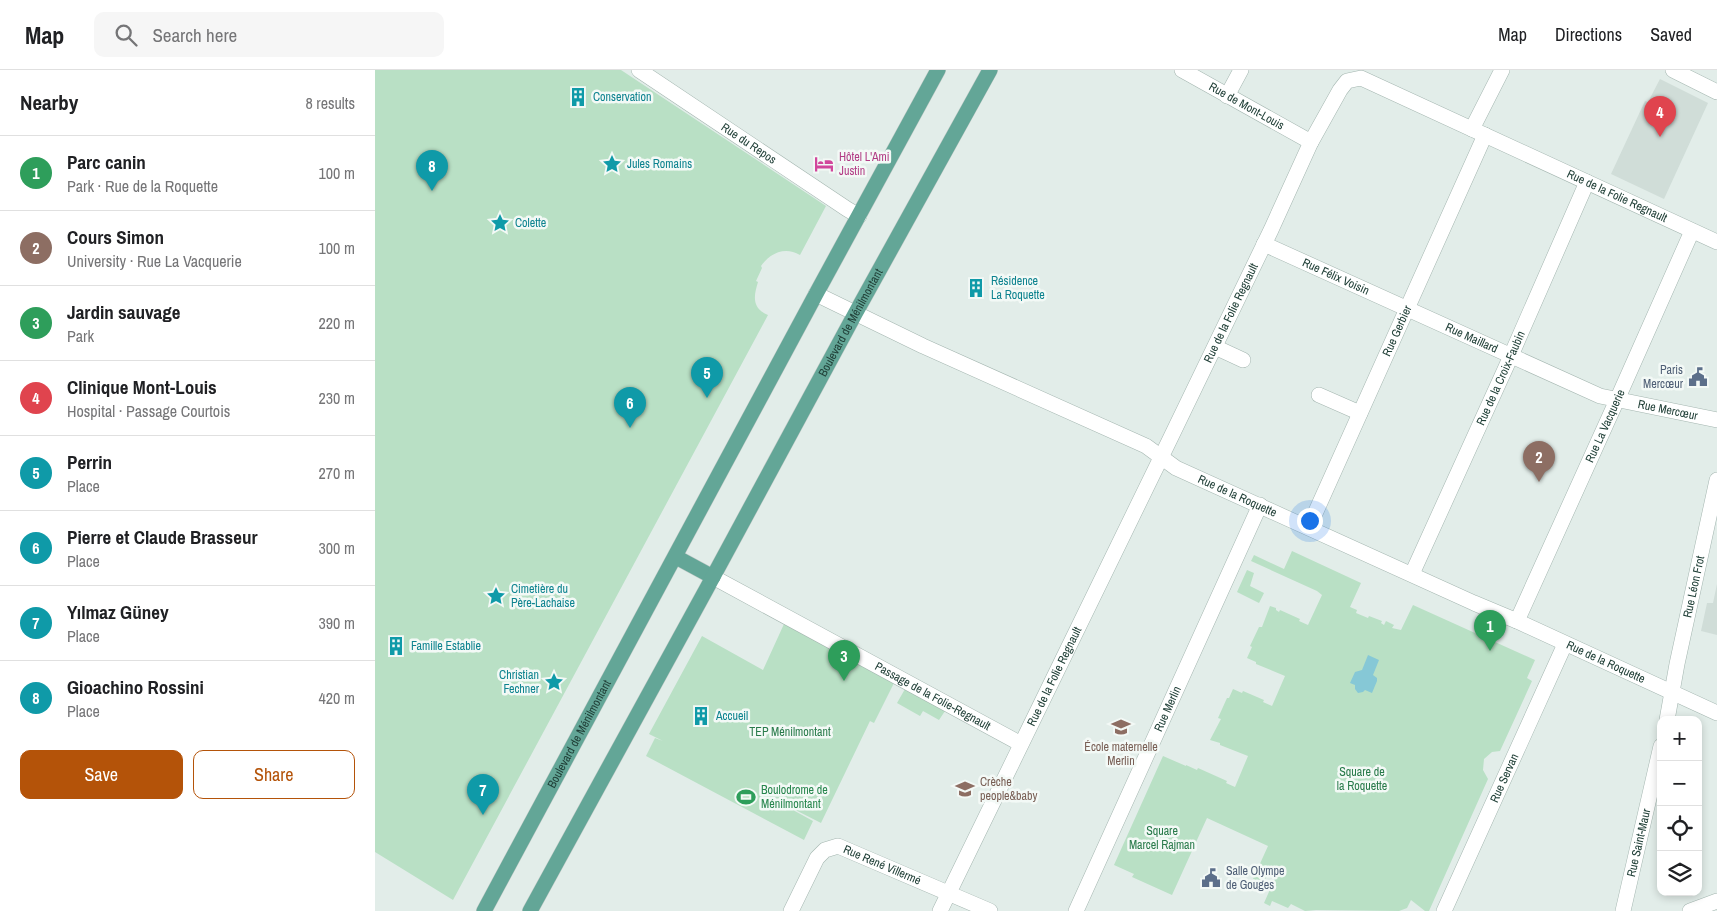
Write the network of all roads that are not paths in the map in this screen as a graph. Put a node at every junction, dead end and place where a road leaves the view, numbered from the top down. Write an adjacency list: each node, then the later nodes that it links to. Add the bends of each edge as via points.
1 (639, 70): 13 (street, Rue du Repos)
2 (938, 70): 13 (main road, Boulevard de Ménilmontant)
3 (990, 70): 19 (main road, Boulevard de Ménilmontant)
4 (1182, 70): 9 (street, Rue de Mont-Louis)
5 (1241, 70): 9 (street)
6 (1502, 70): 10 (street, Rue Gerbier)
7 (1673, 70): 8 (street)
8 (1717, 92)
9 (1227, 96): 11 (street, Rue de Mont-Louis)
10 (1479, 132): 11 (street, Rue de la Folie Regnault, via 1361,78 1347,81); 12 (street, Rue de la Folie Regnault); 18 (street, Rue Gerbier)
11 (1311, 142): 16 (street, Rue de la Folie Regnault)
12 (1587, 182): 14 (street, Rue de la Folie Regnault); 21 (street, Rue de la Croix-Faubin)
13 (859, 216): 17 (main road, Boulevard de Ménilmontant)
14 (1692, 231): 15 (street, Rue de la Folie Regnault); 24 (street, Rue La Vacquerie)
15 (1717, 242)
16 (1264, 244): 18 (street, Rue Félix Voisin); 20 (street, Rue de la Folie Regnault)
17 (815, 294): 19 (street, Rue de la Roquette); 31 (main road, Boulevard de Ménilmontant)
18 (1408, 309): 21 (street, Rue Maillard); 25 (street, Rue Gerbier)
19 (855, 314): 27 (street, Rue de la Roquette, via 1146,446); 33 (main road, Boulevard de Ménilmontant)
20 (1215, 347): 22 (street); 27 (street, Rue de la Folie Regnault)
21 (1511, 355): 24 (street, Rue Maillard, via 1600,396); 32 (street, Rue de la Croix-Faubin)
22 (1243, 360)
23 (1319, 394): 25 (street)
24 (1617, 400): 26 (street, Rue Mercœur); 34 (street, Rue La Vacquerie)
25 (1360, 414): 30 (street, Rue Gerbier)
26 (1717, 420)
27 (1160, 457): 29 (street, Rue de la Roquette, via 1176,468); 39 (street, Rue de la Folie Regnault)
28 (1717, 480): 36 (street, Rue Léon Frot)
29 (1260, 505): 30 (street, Rue de la Roquette); 48 (street, Rue Merlin)
30 (1309, 527): 32 (street, Rue de la Roquette)
31 (676, 557): 33 (main road); 43 (main road, Boulevard de Ménilmontant)
32 (1412, 574): 34 (street, Rue de la Roquette)
33 (713, 577): 39 (street, Passage de la Folie-Regnault); 44 (main road, Boulevard de Ménilmontant)
34 (1517, 621): 35 (street, Rue de la Roquette)
35 (1565, 644): 36 (street, Rue de la Roquette); 49 (street, Rue Servan)
36 (1672, 693): 37 (street, Rue de la Roquette); 38 (street)
37 (1717, 713)
38 (1668, 716)
39 (1021, 744): 41 (street, Rue de la Folie Regnault)
40 (1658, 761): 50 (street, Rue Saint-Maur)
41 (949, 893): 45 (street, Rue René Villermé, via 838,846 825,850 817,858); 46 (street, Rue de la Folie Regnault); 47 (street)
42 (1717, 901): 51 (street)
43 (484, 911)
44 (530, 911)
45 (791, 911)
46 (940, 911)
47 (990, 911)
48 (1076, 911)
49 (1444, 911)
50 (1623, 911)
51 (1691, 911)

